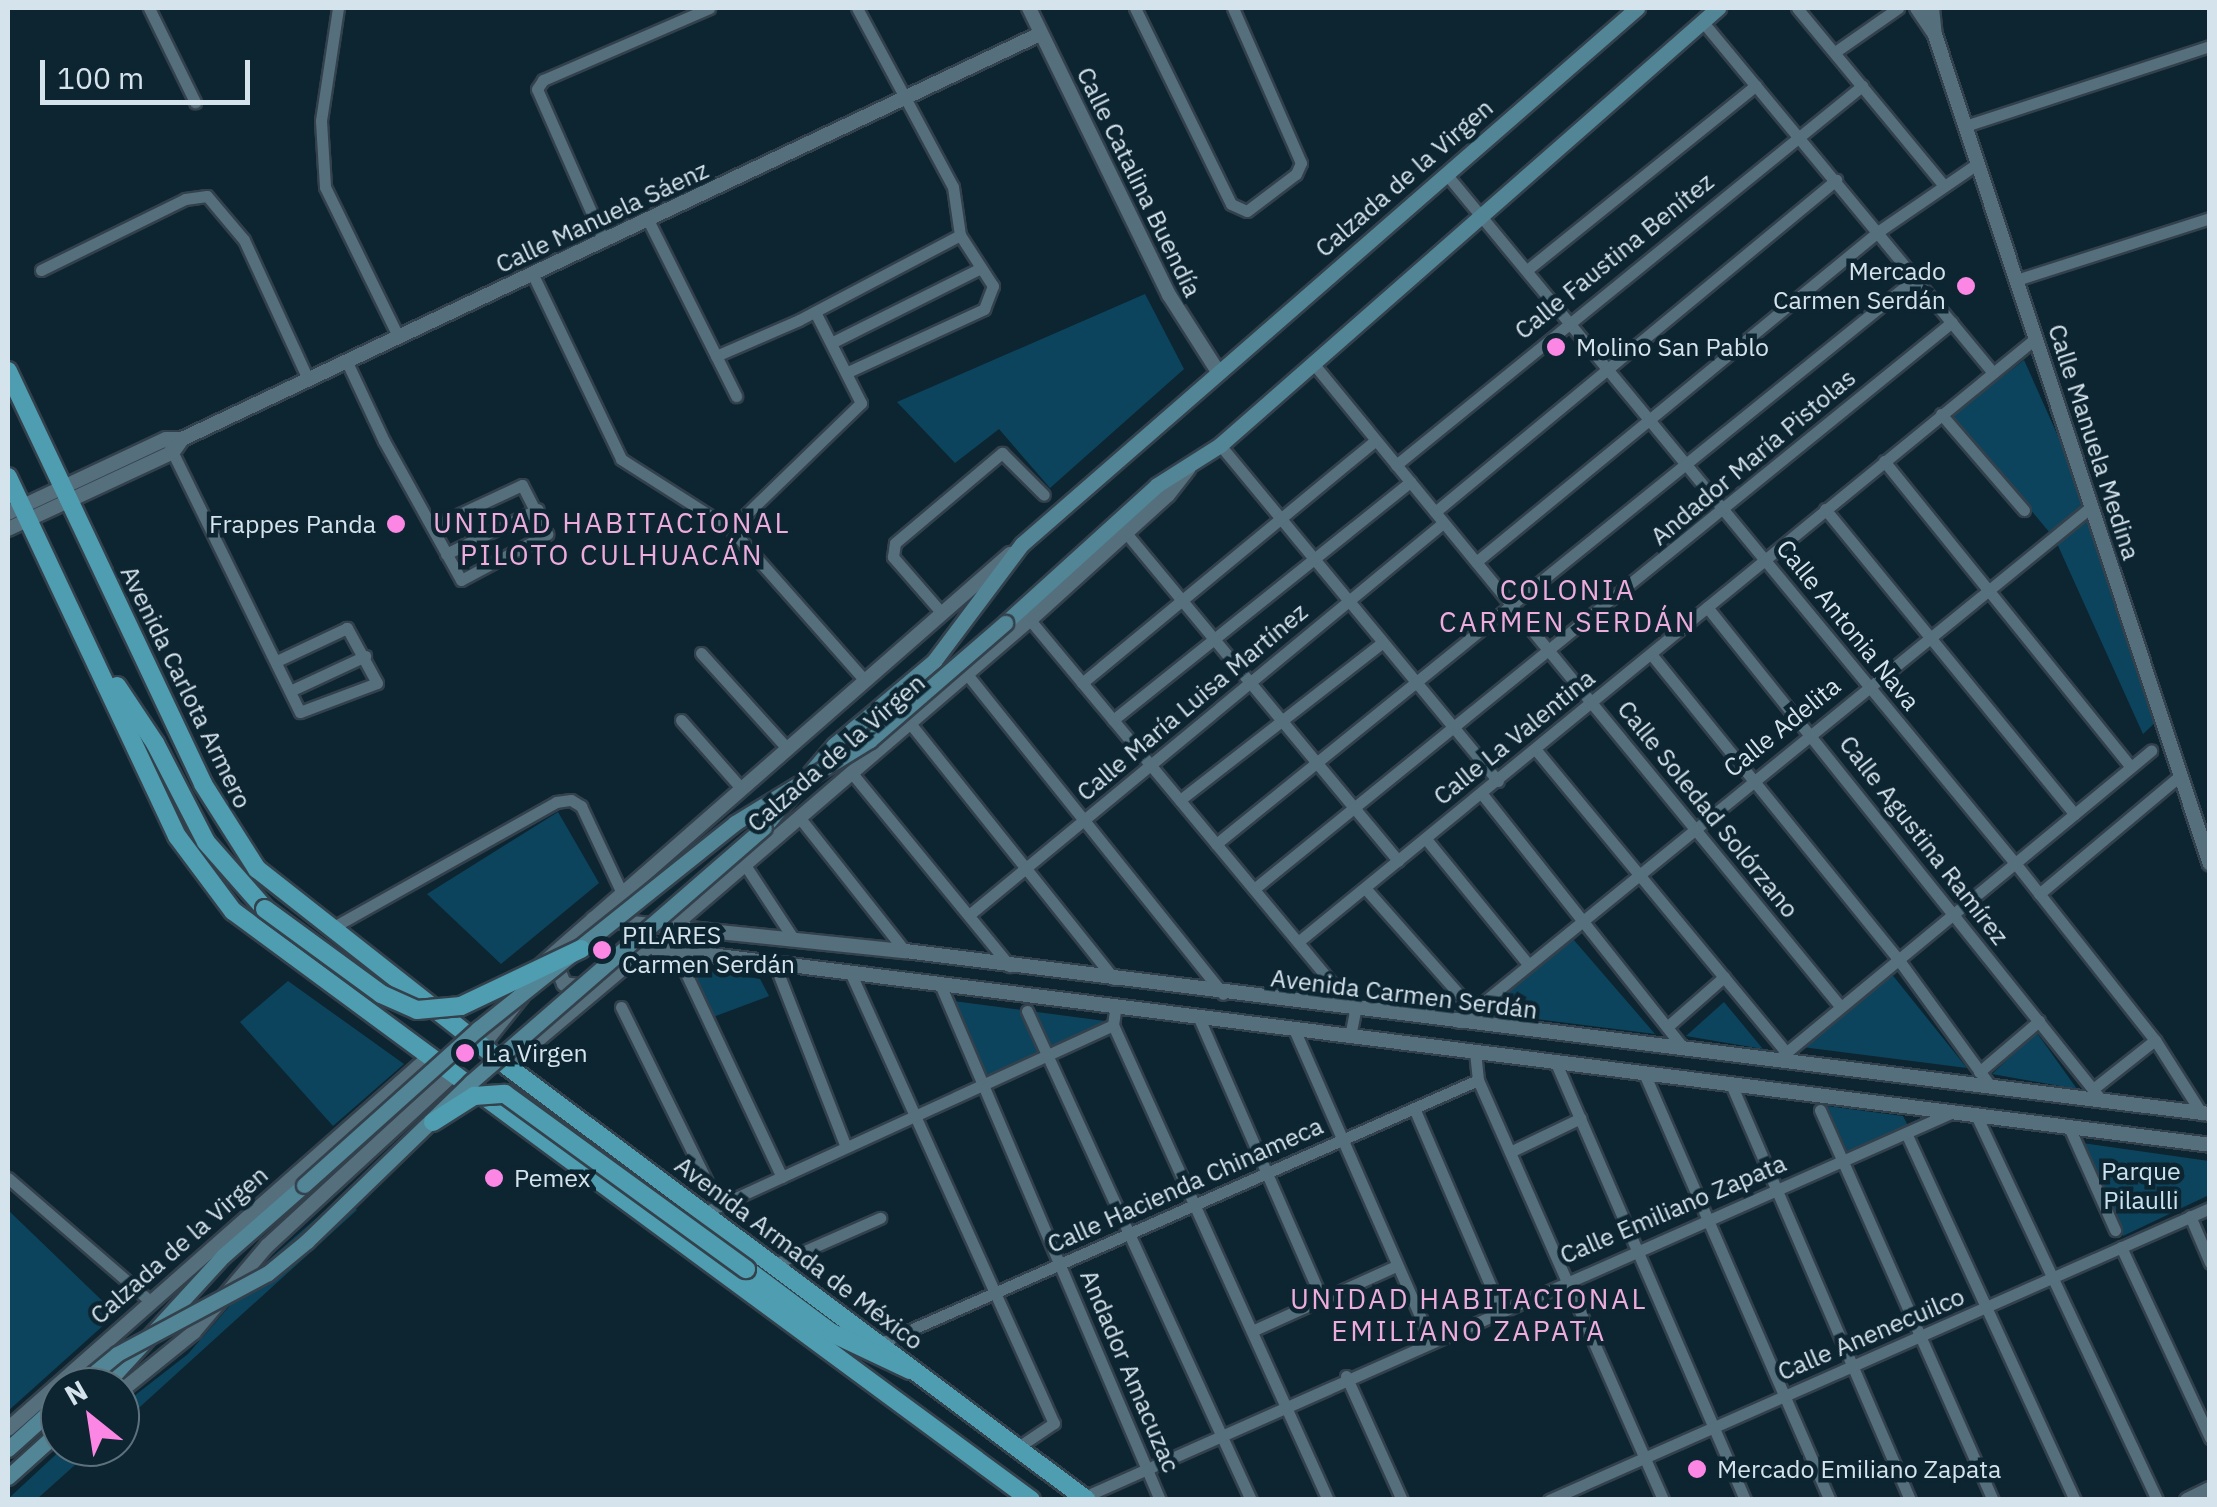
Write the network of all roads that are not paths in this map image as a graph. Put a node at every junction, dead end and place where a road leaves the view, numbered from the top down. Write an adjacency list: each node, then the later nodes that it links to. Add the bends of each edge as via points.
1 (149, 8): 22 (street)
2 (338, 8): 44 (street, via 321,122 325,187)
3 (709, 8): 34 (street, via 537,88)
4 (857, 8): 21 (street)
5 (1028, 8): 15 (street, Calle Catalina Buendía)
6 (1135, 8): 7 (street, via 1231,204 1247,211 1296,174 1300,163)
7 (1233, 8)
8 (1638, 8): 26 (main road, Calzada de la Virgen)
9 (1718, 8): 14 (main road, Calzada de la Virgen)
10 (1797, 8): 18 (street)
11 (1898, 8): 18 (street)
12 (1917, 8): 16 (street)
13 (1932, 8): 16 (street)
14 (1702, 21): 19 (street); 29 (main road, Calzada de la Virgen)
15 (1040, 34): 21 (street, Calle Manuela Sáenz); 51 (street, Calle Catalina Buendía, via 1169,295)
16 (1935, 35): 23 (street, Calle Manuela Medina)
17 (2210, 46): 23 (street)
18 (1835, 52): 20 (street)
19 (1756, 86): 24 (street); 37 (street)
20 (1862, 86): 24 (street, Calle Faustina Benítez); 28 (street)
21 (908, 99): 31 (street, Calle Manuela Sáenz); 33 (street, via 953,187)
22 (195, 102)
23 (1965, 126): 25 (street, Calle Manuela Medina)
24 (1799, 137): 27 (street); 42 (street, Calle Faustina Benítez)
25 (1977, 164): 28 (street); 40 (street, Calle Manuela Medina)
26 (1447, 175): 29 (street, Calle Antonia Nava); 51 (main road, Calzada de la Virgen)
27 (1836, 180): 32 (street); 50 (street, Calle María Luisa Martínez)
28 (1944, 186): 32 (street)
29 (1482, 212): 37 (street, Calle Antonia Nava); 49 (main road, Calzada de la Virgen)
30 (2210, 218): 40 (street)
31 (648, 220): 34 (street, Calle Manuela Sáenz); 47 (street)
32 (1878, 231): 39 (street); 58 (street)
33 (960, 235): 35 (street); 41 (street)
34 (604, 242): 38 (street, Calle Manuela Sáenz)
35 (981, 268): 46 (street); 54 (street, via 993,286 984,309)
36 (41, 270): 55 (street, via 184,199 207,196 244,240)
37 (1527, 270): 42 (street, Calle Antonia Nava)
38 (533, 275): 44 (street, Calle Manuela Sáenz); 80 (street, via 621,459)
39 (1917, 277): 43 (street); 64 (street)
40 (2016, 280): 45 (street, Calle Manuela Medina)
41 (814, 312): 46 (street); 47 (street)
42 (1569, 320): 50 (street, Calle Antonia Nava); 63 (street, Calle Faustina Benítez)
43 (1952, 322): 52 (street); 73 (street, Andador María Pistolas)
44 (398, 336): 48 (street, Calle Manuela Sáenz)
45 (2036, 338): 52 (street, Calle La Valentina); 70 (street, Calle Manuela Medina)
46 (833, 342): 54 (street)
47 (716, 356): 56 (street)
48 (346, 360): 55 (street, Calle Manuela Sáenz); 78 (street)
49 (1312, 362): 59 (street, Calle Soledad Solórzano); 61 (main road, Calzada de la Virgen)
50 (1608, 368): 58 (street, Calle Antonia Nava); 76 (street, Calle María Luisa Martínez)
51 (1217, 370): 82 (main road, Calzada de la Virgen)
52 (1991, 370): 57 (street, Calle La Valentina)
53 (8, 371): 69 (main road, Avenida Carlota Armero)
54 (850, 372): 80 (street, via 862,404)
55 (308, 379): 60 (street, Calle Manuela Sáenz)
56 (736, 396)
57 (1941, 414): 62 (street, Calle La Valentina); 74 (street)
58 (1648, 419): 64 (street, Calle Antonia Nava); 86 (street)
59 (1376, 440): 63 (street, Calle Soledad Solórzano); 77 (street)
60 (173, 444): 69 (street, Calle Manuela Sáenz); 102 (street)
61 (1220, 444): 65 (main road, Calzada de la Virgen); 77 (street)
62 (1884, 461): 72 (street, Calle La Valentina); 87 (street)
63 (1396, 465): 67 (street, Calle Soledad Solórzano)
64 (1687, 466): 73 (street, Calle Antonia Nava); 90 (street)
65 (1188, 469): 81 (street, Calzada de la Virgen); 156 (main road, Calzada de la Virgen, bridge, via 1157,485 870,740 735,823)
66 (8, 477): 75 (main road)
67 (1410, 482): 76 (street, Calle Soledad Solórzano); 84 (street)
68 (1044, 494): 92 (street, via 1008,454 996,456 892,550)
69 (66, 495): 75 (street, Calle Manuela Sáenz); 151 (main road, Avenida Carlota Armero, via 220,816 257,868)
70 (2092, 507): 87 (street, Calle Adelita); 139 (street, Calle Manuela Medina)
71 (538, 509): 78 (street, via 522,485); 83 (street); 83 (street, via 546,527 543,542 468,580)
72 (1826, 509): 85 (street, Calle La Valentina); 94 (street)
73 (1725, 510): 85 (street, Calle Antonia Nava); 99 (street, Andador María Pistolas)
74 (2024, 510)
75 (19, 513): 79 (street, Calle Manuela Sáenz); 95 (main road)
76 (1439, 517): 86 (street, Calle Soledad Solórzano); 89 (street, Calle María Luisa Martínez)
77 (1281, 519): 84 (street); 88 (street)
78 (432, 528): 83 (street)
79 (8, 529)
80 (732, 530): 104 (street)
81 (1126, 534): 88 (street); 93 (street, Calzada de la Virgen)
82 (1022, 544): 92 (street, Calzada de la Virgen); 207 (main road, Calzada de la Virgen, bridge, via 934,661 834,745 764,827)
83 (446, 554)
84 (1314, 559): 89 (street); 96 (street)
85 (1765, 560): 91 (street, Calle La Valentina); 108 (street, Calle Antonia Nava)
86 (1476, 562): 90 (street, Calle Soledad Solórzano)
87 (1986, 587): 94 (street, Calle Adelita); 122 (street)
88 (1182, 600): 96 (street); 107 (street)
89 (1349, 601): 97 (street); 105 (street, Calle María Luisa Martínez)
90 (1511, 605): 99 (street, Calle Soledad Solórzano); 106 (street)
91 (1707, 607): 100 (street, Calle La Valentina); 116 (street, Calle Agustina Ramírez)
92 (940, 612): 104 (street, Calzada de la Virgen)
93 (1030, 620): 103 (street, Calzada de la Virgen); 107 (street)
94 (1930, 634): 108 (street, Calle Adelita); 131 (street)
95 (83, 635): 156 (main road, bridge, via 155,743 206,842 265,910 381,994 417,1010 461,1006); 188 (main road, via 164,812 210,888)
96 (1214, 639): 105 (street); 112 (street)
97 (1383, 642): 106 (street); 113 (street)
98 (701, 653): 117 (street)
99 (1550, 653): 110 (street, Calle Soledad Solórzano); 115 (street, Andador María Pistolas)
100 (1652, 654): 110 (street, Calle La Valentina); 126 (street)
101 (364, 656): 102 (street, via 347,628); 109 (street); 109 (street, via 376,677 372,689 308,714)
102 (277, 661): 109 (street)
103 (966, 673): 114 (street, Calzada de la Virgen); 133 (street)
104 (862, 678): 117 (street, Calzada de la Virgen)
105 (1250, 682): 113 (street); 121 (street, Calle María Luisa Martínez)
106 (1415, 682): 115 (street); 120 (street)
107 (1082, 683): 112 (street)
108 (1868, 686): 116 (street, Calle Adelita); 138 (street, Calle Antonia Nava)
109 (290, 691)
110 (1592, 703): 118 (street, Calle La Valentina); 134 (street, Calle Soledad Solórzano)
111 (681, 720): 127 (street)
112 (1113, 720): 121 (street)
113 (1282, 721): 120 (street); 129 (street)
114 (909, 722): 123 (street, Calzada de la Virgen); 141 (street)
115 (1454, 729): 125 (street); 130 (street, Andador María Pistolas)
116 (1810, 732): 126 (street, Calle Adelita); 147 (street, Calle Agustina Ramírez)
117 (786, 747): 127 (street, Calzada de la Virgen)
118 (1536, 750): 125 (street, Calle La Valentina); 142 (street)
119 (2151, 751): 122 (street)
120 (1316, 762): 130 (street); 136 (street)
121 (1150, 765): 129 (street); 133 (street, Calle María Luisa Martínez)
122 (2131, 767): 131 (street)
123 (852, 772): 132 (street, Calzada de la Virgen); 148 (street)
124 (2175, 780): 146 (street)
125 (1498, 781): 128 (street, Calle La Valentina)
126 (1751, 781): 134 (street, Calle Adelita); 160 (street)
127 (740, 787): 145 (street, Calzada de la Virgen)
128 (1482, 794): 135 (street, Calle La Valentina); 150 (street)
129 (1180, 800): 136 (street)
130 (1356, 810): 137 (street); 144 (street, Andador María Pistolas)
131 (2075, 814): 138 (street)
132 (799, 817): 140 (street, Calzada de la Virgen); 159 (street)
133 (1084, 820): 141 (street, Calle María Luisa Martínez); 169 (street)
134 (1694, 828): 142 (street, Calle Adelita); 170 (street, Calle Soledad Solórzano)
135 (1426, 839): 137 (street, Calle La Valentina); 161 (street)
136 (1216, 844): 144 (street)
137 (1398, 861): 143 (street, Calle La Valentina)
138 (2015, 864): 146 (street, Calle Antonia Nava); 147 (street)
139 (2210, 864)
140 (745, 865): 152 (street, Calzada de la Virgen); 153 (street)
141 (1026, 868): 148 (street, Calle María Luisa Martínez); 167 (street)
142 (1638, 874): 150 (street, Calle Adelita); 165 (street)
143 (1365, 888): 154 (street, Calle La Valentina); 173 (street)
144 (1254, 889): 154 (street)
145 (622, 893): 149 (street, Calzada de la Virgen); 151 (street, via 581,806 570,800)
146 (2039, 894): 182 (street, Calle Antonia Nava)
147 (1953, 913): 160 (street); 177 (street, Calle Agustina Ramírez)
148 (968, 915): 163 (street)
149 (593, 919): 152 (street, Avenida Carmen Serdán); 157 (street, Calzada de la Virgen)
150 (1582, 920): 161 (street, Calle Adelita); 179 (street)
151 (330, 929): 183 (main road, Avenida Carlota Armero)
152 (671, 929): 153 (street, Avenida Carmen Serdán); 155 (street, Calzada de la Virgen)
153 (793, 938): 159 (street, Avenida Carmen Serdán)
154 (1298, 942): 174 (street)
155 (648, 947): 158 (street, Avenida Carmen Serdán); 166 (street, Calzada de la Virgen)
156 (581, 949): 246 (main road, Calzada de la Virgen, bridge, via 478,1030 222,1256)
157 (556, 950): 166 (street, via 564,984 575,989); 183 (street, Calzada de la Virgen)
158 (675, 950): 162 (street, Avenida Carmen Serdán); 216 (street)
159 (905, 951): 163 (street, Avenida Carmen Serdán)
160 (1898, 959): 170 (street); 191 (street)
161 (1528, 964): 173 (street, Calle Adelita)
162 (776, 965): 164 (street, Avenida Carmen Serdán); 212 (street)
163 (1012, 969): 167 (street, Avenida Carmen Serdán)
164 (850, 974): 168 (street, Avenida Carmen Serdán); 205 (street)
165 (1724, 978): 179 (street); 187 (street)
166 (606, 982): 190 (street, Calzada de la Virgen)
167 (1117, 982): 169 (street, Avenida Carmen Serdán)
168 (940, 984): 175 (street, Avenida Carmen Serdán); 196 (street, Andador Amacuzac)
169 (1224, 995): 174 (street, Avenida Carmen Serdán)
170 (1840, 1006): 187 (street)
171 (621, 1007): 221 (street)
172 (1027, 1010): 186 (street)
173 (1473, 1010): 178 (street, Calle Adelita)
174 (1355, 1011): 178 (street, Avenida Carmen Serdán); 181 (street)
175 (1114, 1018): 176 (street, Avenida Carmen Serdán); 186 (street); 219 (street)
176 (1199, 1018): 180 (street, Avenida Carmen Serdán); 215 (street)
177 (2038, 1021): 191 (street); 198 (street, Calle Agustina Ramírez)
178 (1456, 1023): 184 (street, Avenida Carmen Serdán)
179 (1667, 1027): 184 (street)
180 (1294, 1029): 181 (street, Avenida Carmen Serdán); 210 (street)
181 (1350, 1036): 185 (street, Avenida Carmen Serdán)
182 (2155, 1040): 198 (street); 203 (street, Calle Antonia Nava)
183 (482, 1046): 190 (main road, Avenida Armada de México)
184 (1686, 1051): 187 (street, Avenida Carmen Serdán)
185 (1476, 1052): 189 (street, Avenida Carmen Serdán); 194 (street)
186 (1048, 1055): 196 (street); 226 (street)
187 (1781, 1057): 197 (street, Avenida Carmen Serdán)
188 (428, 1058): 193 (main road); 237 (street, Calzada de la Virgen)
189 (1556, 1063): 192 (street, Avenida Carmen Serdán); 206 (street)
190 (507, 1066): 221 (main road, Avenida Armada de México)
191 (1978, 1072): 197 (street)
192 (1644, 1073): 195 (street, Avenida Carmen Serdán); 224 (street)
193 (451, 1076): 248 (street, via 267,1246 194,1332); 265 (main road)
194 (1478, 1080): 200 (street, Calle Hacienda Chinameca); 213 (street)
195 (1731, 1084): 202 (street, Avenida Carmen Serdán); 218 (street)
196 (982, 1085): 205 (street); 231 (street, Andador Amacuzac)
197 (1992, 1088): 199 (street, Avenida Carmen Serdán)
198 (2093, 1089): 199 (street, Calle Agustina Ramírez)
199 (2103, 1102): 203 (street, Avenida Carmen Serdán)
200 (1414, 1108): 210 (street, Calle Hacienda Chinameca); 238 (street)
201 (1820, 1110): 214 (street)
202 (1953, 1112): 204 (street, Avenida Carmen Serdán); 209 (street, Calle Emiliano Zapata)
203 (2206, 1114)
204 (1976, 1115): 208 (street, Avenida Carmen Serdán); 233 (street)
205 (914, 1116): 212 (street); 235 (street)
206 (1581, 1118): 213 (street); 227 (street)
207 (433, 1122): 245 (main road, Calzada de la Virgen, bridge, via 268,1273 163,1326); 247 (main road, bridge, via 491,1092 525,1103 832,1333)
208 (2070, 1127): 211 (street, Avenida Carmen Serdán); 225 (street)
209 (1906, 1133): 214 (street, Calle Emiliano Zapata); 239 (street)
210 (1339, 1141): 215 (street, Calle Hacienda Chinameca); 232 (street)
211 (2210, 1144)
212 (846, 1147): 216 (street)
213 (1512, 1151): 234 (street)
214 (1842, 1161): 218 (street, Calle Emiliano Zapata); 241 (street)
215 (1267, 1173): 219 (street, Calle Hacienda Chinameca); 236 (street)
216 (782, 1177): 221 (street)
217 (8, 1178): 237 (street)
218 (1776, 1190): 224 (street, Calle Emiliano Zapata); 244 (street)
219 (1194, 1205): 226 (street, Calle Hacienda Chinameca); 240 (street)
220 (2210, 1208): 222 (street, Calle Anenecuilco)
221 (712, 1209): 230 (main road, Avenida Armada de México)
222 (2190, 1216): 228 (street, Calle Anenecuilco); 229 (street)
223 (880, 1218): 230 (street)
224 (1708, 1220): 227 (street, Calle Emiliano Zapata); 250 (street)
225 (2115, 1230)
226 (1129, 1234): 231 (street, Calle Hacienda Chinameca); 255 (street)
227 (1637, 1247): 234 (street, Calle Emiliano Zapata); 253 (street)
228 (2122, 1247): 233 (street, Calle Anenecuilco); 256 (street)
229 (2210, 1263)
230 (774, 1264): 243 (main road, Avenida Armada de México)
231 (1060, 1264): 235 (street, Calle Hacienda Chinameca); 261 (street, Andador Amacuzac)
232 (1396, 1266): 236 (street); 242 (street)
233 (2054, 1278): 239 (street, Calle Anenecuilco); 277 (street)
234 (1562, 1280): 238 (street, Calle Emiliano Zapata); 260 (street)
235 (995, 1293): 243 (street, Calle Hacienda Chinameca); 257 (street, via 1054,1423)
236 (1322, 1298): 240 (street)
237 (151, 1302): 254 (street, Calzada de la Virgen)
238 (1500, 1308): 242 (street, Calle Emiliano Zapata)
239 (1987, 1308): 241 (street, Calle Anenecuilco); 276 (street)
240 (1252, 1330): 251 (street)
241 (1924, 1335): 244 (street, Calle Anenecuilco); 275 (street)
242 (1430, 1339): 249 (street, Calle Emiliano Zapata)
243 (883, 1342): 247 (main road, Avenida Armada de México)
244 (1853, 1366): 250 (street, Calle Anenecuilco); 274 (street)
245 (105, 1367)
246 (121, 1367)
247 (915, 1372): 257 (main road, Avenida Armada de México)
248 (140, 1376)
249 (1346, 1376): 251 (street, Calle Emiliano Zapata); 269 (street)
250 (1787, 1394): 253 (street, Calle Anenecuilco); 273 (street)
251 (1285, 1404): 255 (street, Calle Emiliano Zapata); 268 (street)
252 (40, 1420): 258 (main road)
253 (1713, 1427): 260 (street, Calle Anenecuilco); 272 (street)
254 (8, 1429)
255 (1219, 1433): 261 (street, Calle Emiliano Zapata); 267 (street)
256 (2210, 1438)
257 (1017, 1448): 264 (main road, Avenida Armada de México)
258 (8, 1449)
259 (40, 1449): 262 (main road)
260 (1644, 1456): 263 (street, Calle Anenecuilco); 271 (street)
261 (1148, 1464): 264 (street, Calle Emiliano Zapata); 266 (street, Andador Amacuzac)
262 (8, 1477)
263 (1578, 1494): 270 (street, Calle Anenecuilco)
264 (1086, 1498)
265 (1032, 1500)
266 (1160, 1500)
267 (1251, 1500)
268 (1328, 1500)
269 (1402, 1500)
270 (1549, 1500)
271 (1663, 1500)
272 (1745, 1500)
273 (1830, 1500)
274 (1910, 1500)
275 (1993, 1500)
276 (2074, 1500)
277 (2157, 1500)

